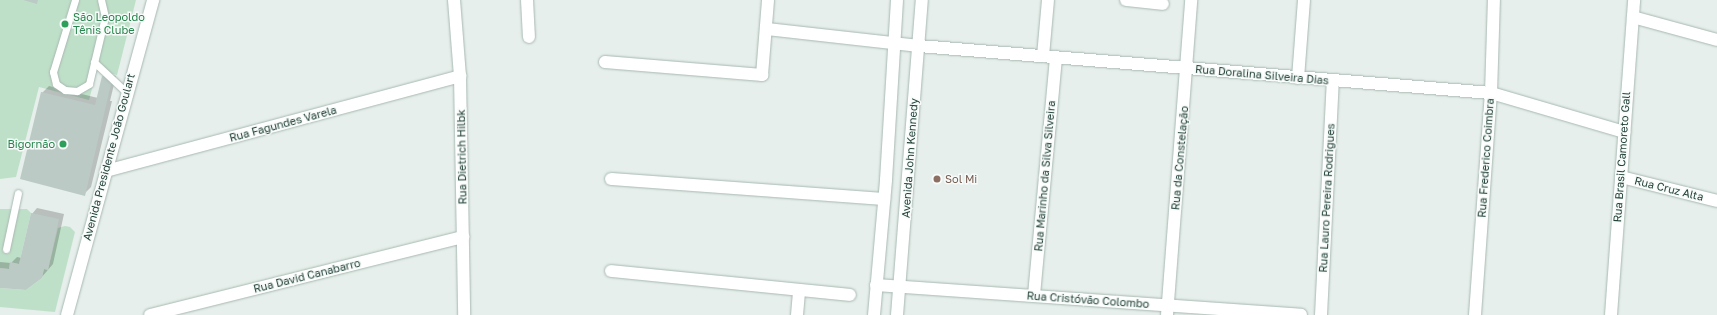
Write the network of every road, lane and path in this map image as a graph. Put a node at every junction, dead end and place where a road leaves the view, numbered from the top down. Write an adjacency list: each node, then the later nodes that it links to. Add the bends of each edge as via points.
1 (76, 0): 23 (lane, via 53,72 56,84 65,90 84,89 89,84)
2 (101, 0): 23 (lane, via 105,17)
3 (153, 0): 29 (street, Avenida Presidente João Goulart)
4 (454, 0): 26 (street, Rua Dietrich Hilbk)
5 (527, 0): 18 (street)
6 (768, 0): 17 (street)
7 (897, 0): 20 (street, Avenida John Kennedy)
8 (922, 0): 21 (street, Avenida John Kennedy)
9 (1048, 0): 22 (street, Rua Marinho da Silva Silveira)
10 (1127, 0): 15 (street)
11 (1191, 0): 25 (street, Rua da Constelação)
12 (1304, 0): 27 (street)
13 (1494, 0): 30 (street, Rua Frederico Coimbra)
14 (1634, 0): 16 (street, Rua Brasil Camoreto Gall)
15 (1163, 4)
16 (1633, 17): 19 (street); 31 (street, Rua Brasil Camoreto Gall)
17 (767, 29): 20 (street, Rua Doralina Silveira Dias); 24 (street, via 762,75)
18 (529, 37)
19 (1717, 40)
20 (894, 43): 21 (street, Rua Doralina Silveira Dias); 36 (street, Avenida John Kennedy)
21 (919, 46): 22 (street, Rua Doralina Silveira Dias); 42 (street, Avenida John Kennedy)
22 (1049, 56): 25 (street, Rua Doralina Silveira Dias); 45 (street, Rua Marinho da Silva Silveira)
23 (94, 62): 29 (lane)
24 (605, 62)
25 (1187, 69): 27 (street, Rua Doralina Silveira Dias); 46 (street, Rua da Constelação)
26 (460, 76): 32 (street, Rua Fagundes Varela); 38 (street, Rua Dietrich Hilbk)
27 (1298, 78): 28 (street, Rua Doralina Silveira Dias)
28 (1333, 81): 30 (street, Rua Doralina Silveira Dias); 54 (street, Rua Lauro Pereira Rodrigues)
29 (127, 93): 32 (street, Avenida Presidente João Goulart)
30 (1491, 93): 31 (street, Rua Doralina Silveira Dias); 55 (street, Rua Frederico Coimbra)
31 (1624, 132): 33 (street, Rua Brasil Camoreto Gall)
32 (106, 171): 47 (street, Avenida Presidente João Goulart)
33 (1621, 177): 37 (street, Rua Cruz Alta); 56 (street, Rua Brasil Camoreto Gall)
34 (611, 179): 36 (street)
35 (18, 193): 39 (lane)
36 (884, 199): 41 (street, Avenida John Kennedy)
37 (1717, 201)
38 (463, 237): 48 (street, Rua David Canabarro); 49 (street, Rua Dietrich Hilbk)
39 (6, 249)
40 (611, 271): 43 (street)
41 (876, 285): 42 (street, Rua Cristóvão Colombo); 51 (street, Avenida John Kennedy)
42 (898, 287): 45 (street, Rua Cristóvão Colombo); 52 (street, Avenida John Kennedy)
43 (799, 290): 44 (street); 50 (street)
44 (850, 295)
45 (1034, 296): 46 (street, Rua Cristóvão Colombo)
46 (1167, 310): 53 (street, Rua Cristóvão Colombo)
47 (67, 315)
48 (150, 315)
49 (464, 315)
50 (797, 315)
51 (874, 315)
52 (896, 315)
53 (1301, 315)
54 (1321, 315)
55 (1475, 315)
56 (1611, 315)

